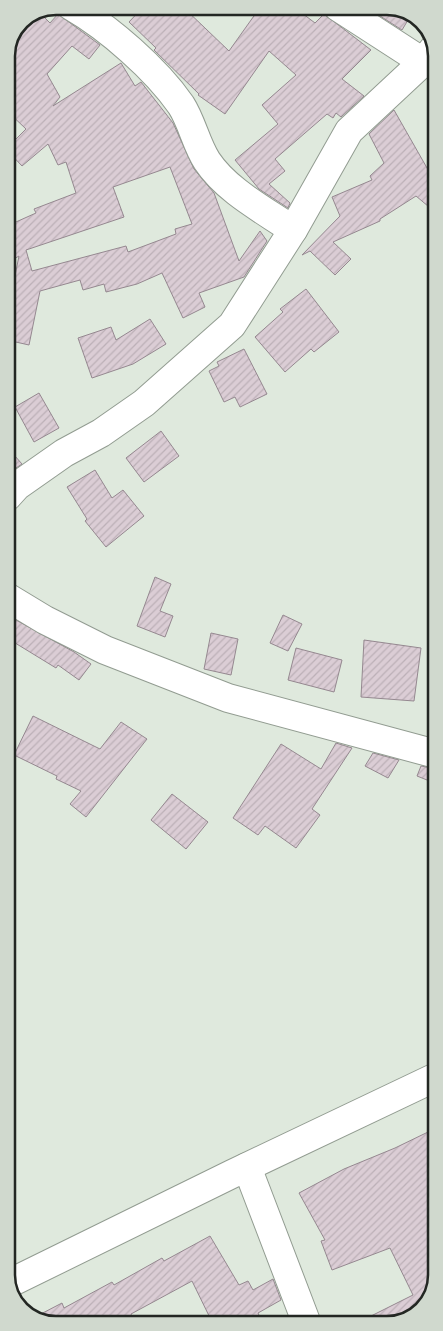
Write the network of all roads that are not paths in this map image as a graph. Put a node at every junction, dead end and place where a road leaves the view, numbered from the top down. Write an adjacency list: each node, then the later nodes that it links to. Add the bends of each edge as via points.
1 (86, 15): 5 (street, via 98,22 157,78 181,106 207,161 228,184)
2 (353, 15): 3 (street)
3 (428, 53)
4 (428, 55): 5 (street, via 349,130)
5 (293, 230): 6 (street, via 232,325 144,403)
6 (15, 488)
7 (15, 602): 8 (street, via 104,650 228,698)
8 (428, 752)
9 (428, 1081): 10 (street)
10 (247, 1167): 11 (street); 12 (street)
11 (16, 1280)
12 (304, 1316)

